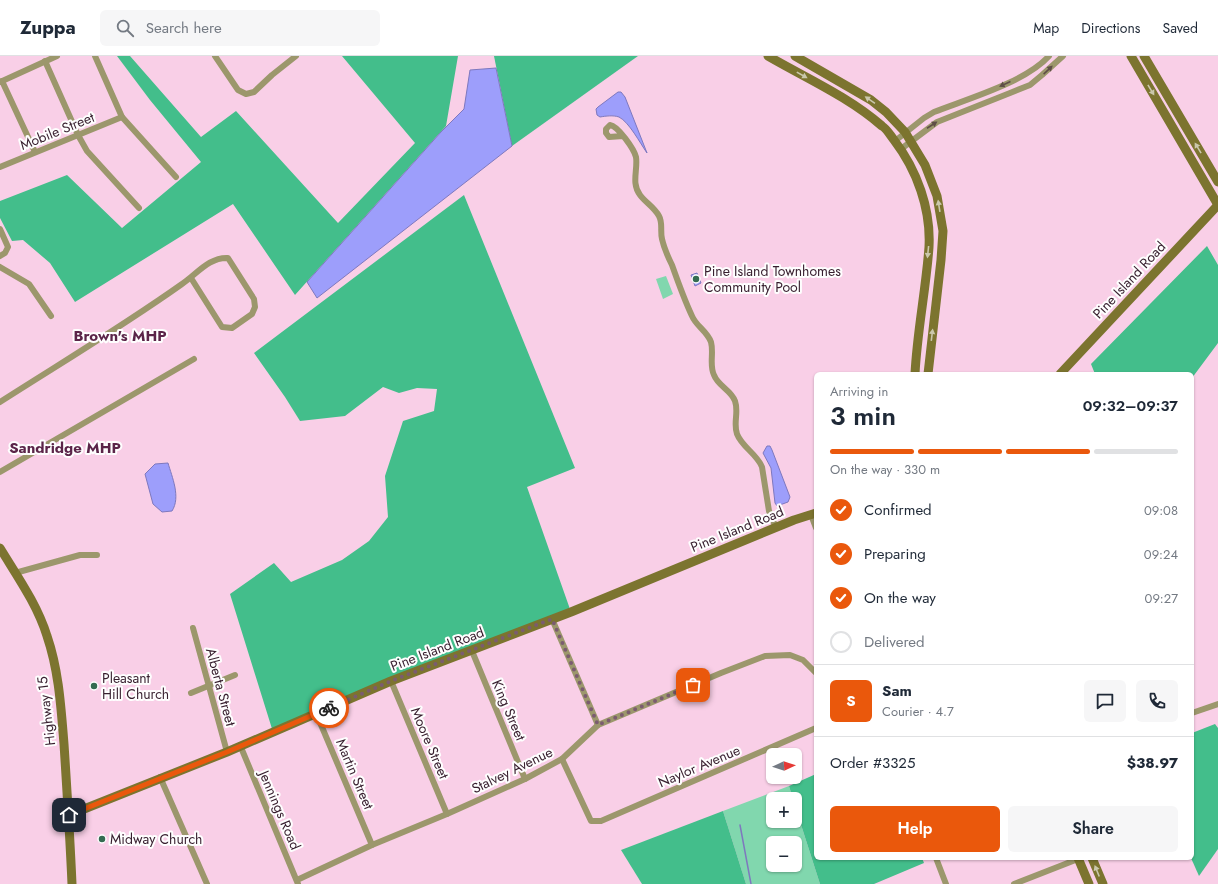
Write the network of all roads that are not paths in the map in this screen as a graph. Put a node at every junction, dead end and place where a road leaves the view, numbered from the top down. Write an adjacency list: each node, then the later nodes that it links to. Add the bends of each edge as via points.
1 (57, 56): 11 (street)
2 (95, 56): 15 (street)
3 (215, 56): 4 (street, via 238,90 246,94 254,92)
4 (296, 56)
5 (768, 56): 19 (street, one-way to 19, via 854,104 884,126)
6 (795, 56): 16 (street, one-way to 6, via 871,100)
7 (1049, 56): 13 (street, one-way to 13, via 1021,77)
8 (1063, 56): 14 (street, one-way to 8, via 1030,84)
9 (1131, 56): 26 (street, one-way to 26)
10 (1144, 56): 25 (street, one-way to 10)
11 (45, 61): 12 (street); 17 (street)
12 (1, 81): 22 (street)
13 (961, 102): 14 (street); 16 (street, via 934,112)
14 (966, 111): 20 (street, one-way to 14, via 937,122)
15 (122, 117): 17 (street, Mobile Street); 24 (street)
16 (905, 132): 19 (street); 20 (street)
17 (78, 136): 22 (street, Mobile Street); 27 (street, via 87,151)
18 (624, 136): 40 (street, via 636,157 637,189 658,215 662,239 692,318 711,343 713,374 734,399 739,437 762,467 769,511)
19 (895, 141): 21 (street)
20 (911, 141): 21 (street); 35 (street, one-way to 20, via 943,231 937,196 925,165)
21 (901, 149): 34 (street, one-way to 34, via 920,186 928,224 929,246)
22 (35, 152): 23 (street, Mobile Street)
23 (0, 167)
24 (176, 177)
25 (1218, 182)
26 (1218, 205): 36 (street, Pine Island Road)
27 (139, 208)
28 (0, 229): 29 (street, via 8,247)
29 (0, 256)
30 (0, 267): 32 (street, via 29,284)
31 (191, 278): 31 (street, via 212,260 228,258 254,299 255,307 252,314 232,328 222,327); 37 (street, via 152,306)
32 (51, 316)
33 (194, 359): 38 (street)
34 (915, 372)
35 (928, 372)
36 (1062, 372)
37 (0, 402)
38 (0, 472)
39 (813, 514): 40 (street, Pine Island Road)
40 (776, 528): 44 (street, Pine Island Road)
41 (0, 548): 43 (street, Highway 15)
42 (97, 555): 43 (street, via 80,555)
43 (15, 573): 63 (street, Highway 15, via 36,608 52,651 60,697)
44 (552, 619): 46 (street, Pine Island Road); 55 (street)
45 (193, 628): 50 (street, Alberta Street)
46 (472, 651): 49 (street, Pine Island Road); 61 (street, King Street)
47 (814, 671): 55 (street, Stalvey Avenue, via 803,660 790,655 765,656)
48 (235, 675): 50 (street)
49 (391, 681): 54 (street, Pine Island Road); 62 (street, Moore Street)
50 (208, 685): 51 (street); 58 (street, Alberta Street)
51 (191, 693)
52 (1218, 704): 53 (street)
53 (1194, 712)
54 (316, 713): 57 (street, Pine Island Road); 64 (street, Martin Street)
55 (598, 725): 59 (street, Stalvey Avenue)
56 (814, 729): 59 (street, Naylor Avenue, via 601,821 591,821)
57 (240, 745): 58 (street, Pine Island Road); 69 (street, Jennings Road)
58 (227, 752): 60 (street, Pine Island Road)
59 (562, 759): 61 (street, Stalvey Avenue)
60 (160, 778): 63 (street, Pine Island Road); 71 (street)
61 (525, 779): 62 (street, Stalvey Avenue)
62 (448, 814): 64 (street, Stalvey Avenue)
63 (69, 815): 70 (street, Highway 15)
64 (372, 845): 69 (street, Stalvey Avenue)
65 (937, 860): 72 (street)
66 (1073, 860): 73 (street)
67 (1079, 860): 74 (street)
68 (1093, 860): 75 (street, one-way to 68)
69 (298, 882)
70 (72, 884)
71 (207, 884)
72 (946, 884)
73 (1014, 884)
74 (1089, 884)
75 (1103, 884)

